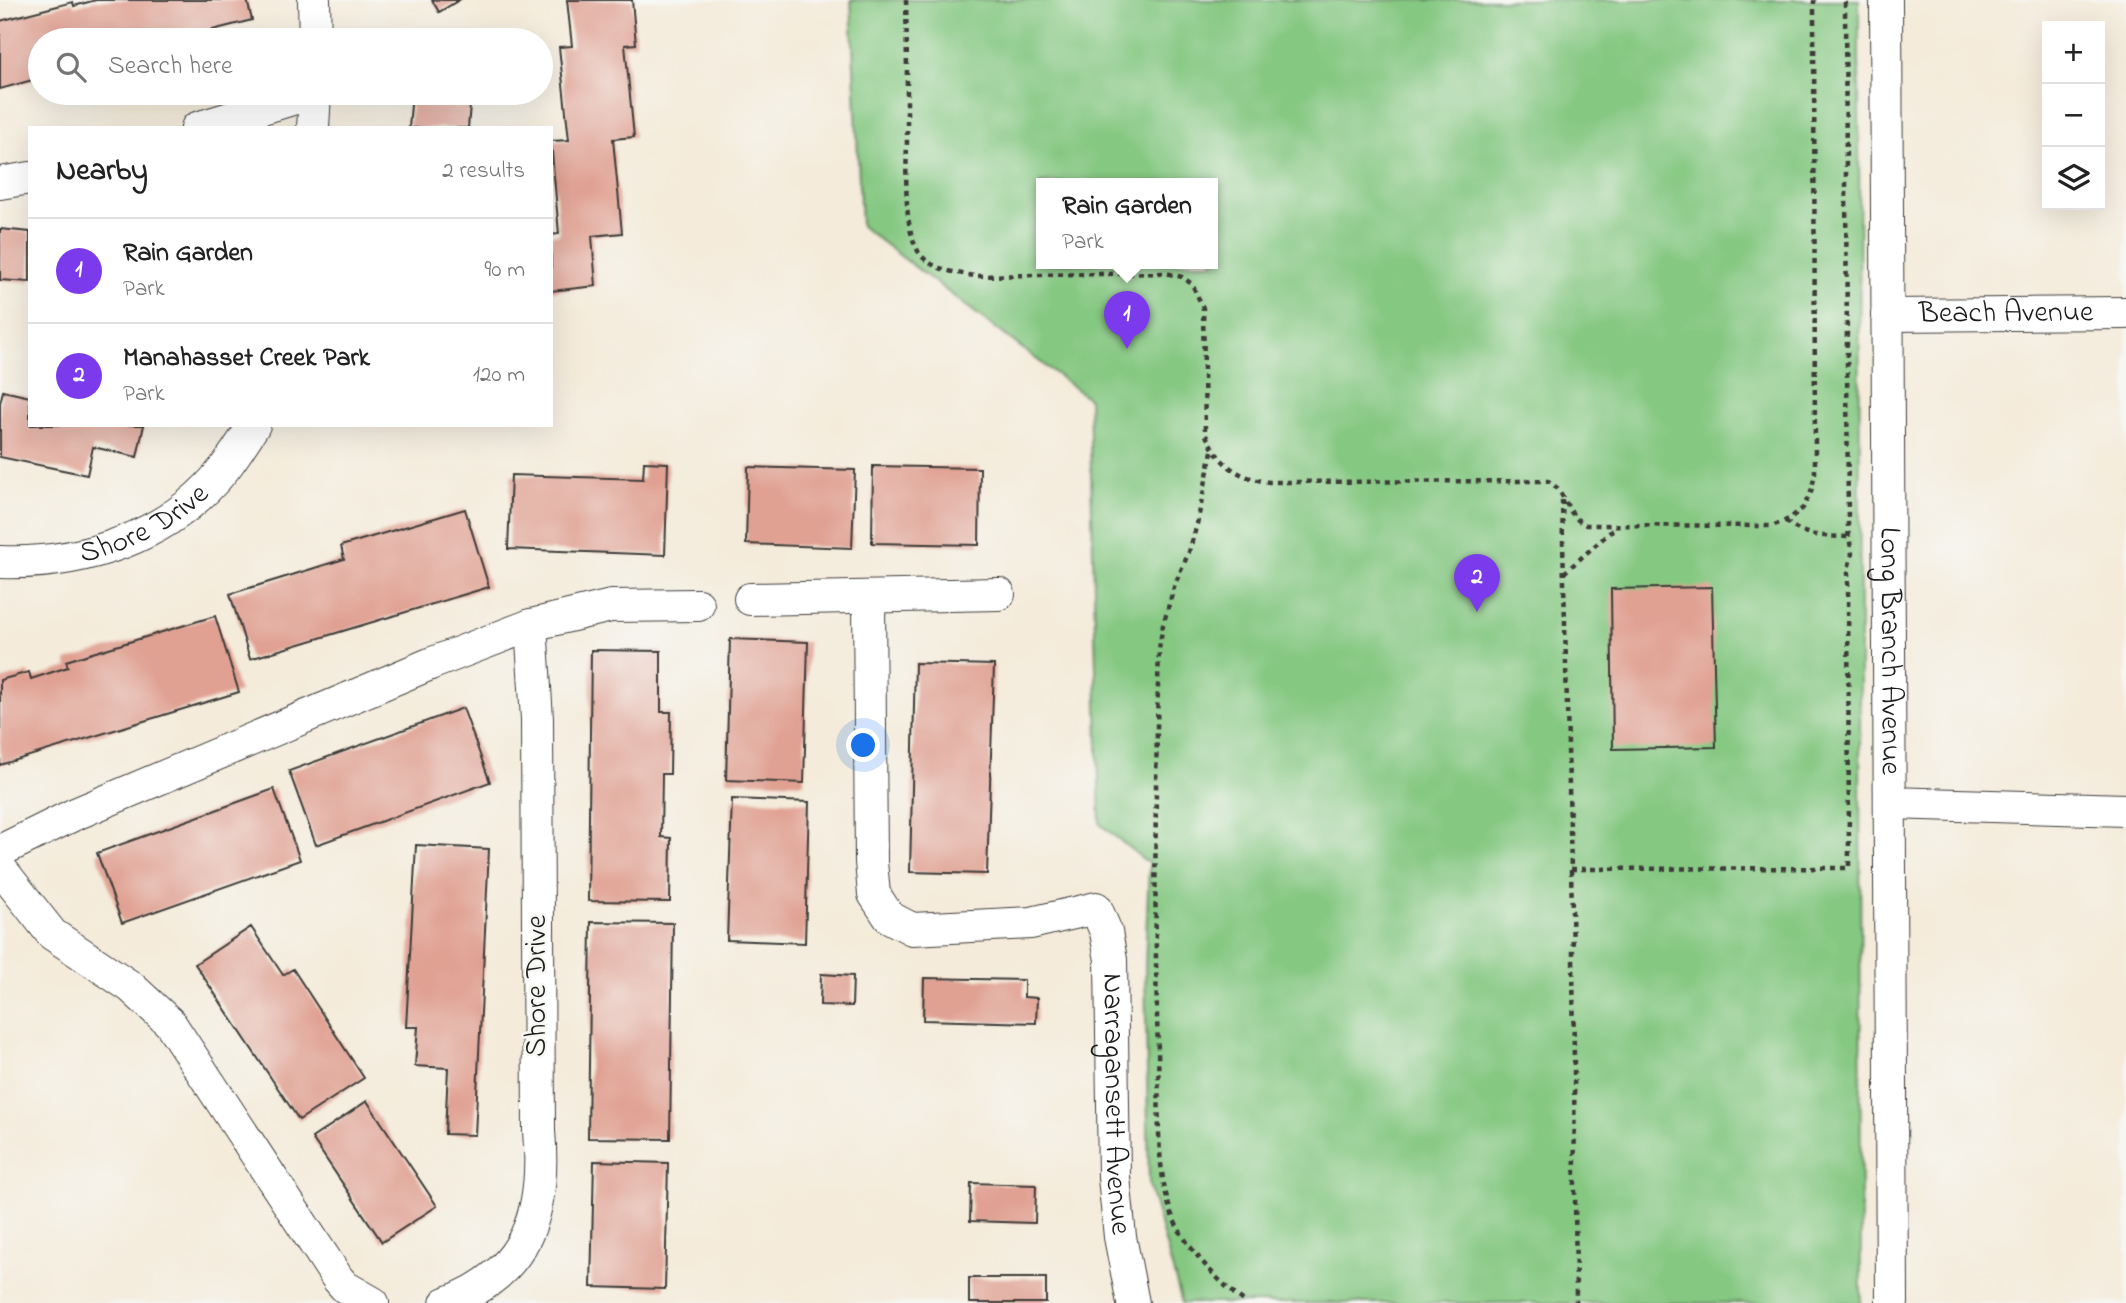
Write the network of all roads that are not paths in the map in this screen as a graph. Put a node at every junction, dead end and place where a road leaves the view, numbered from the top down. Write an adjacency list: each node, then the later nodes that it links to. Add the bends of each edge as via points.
1 (314, 0): 3 (street)
2 (1886, 0): 11 (street, Long Branch Avenue)
3 (315, 28)
4 (273, 105): 6 (street)
5 (313, 105): 7 (street)
6 (204, 126)
7 (313, 126)
8 (28, 178): 9 (street)
9 (0, 183)
10 (2126, 313): 11 (street, Beach Avenue)
11 (1886, 315): 19 (street, Long Branch Avenue)
12 (253, 427): 13 (street, Shore Drive, via 223,471 192,502 137,538 82,555)
13 (0, 562)
14 (999, 594): 15 (street)
15 (869, 597): 16 (street); 25 (street, Narragansett Avenue, via 871,862 874,894 889,917 912,929 973,927 1031,923 1096,908 1106,932 1111,960 1114,1177)
16 (750, 600)
17 (698, 605): 18 (street, via 611,606)
18 (531, 625): 21 (street, via 430,663 73,815); 24 (street, Shore Drive, via 537,719 538,1198 512,1262 500,1274)
19 (1890, 803): 20 (street); 26 (street, Long Branch Avenue)
20 (2126, 810)
21 (0, 851)
22 (0, 868): 23 (street, via 52,934 131,987 170,1023 338,1279)
23 (373, 1303)
24 (446, 1303)
25 (1133, 1303)
26 (1892, 1303)

